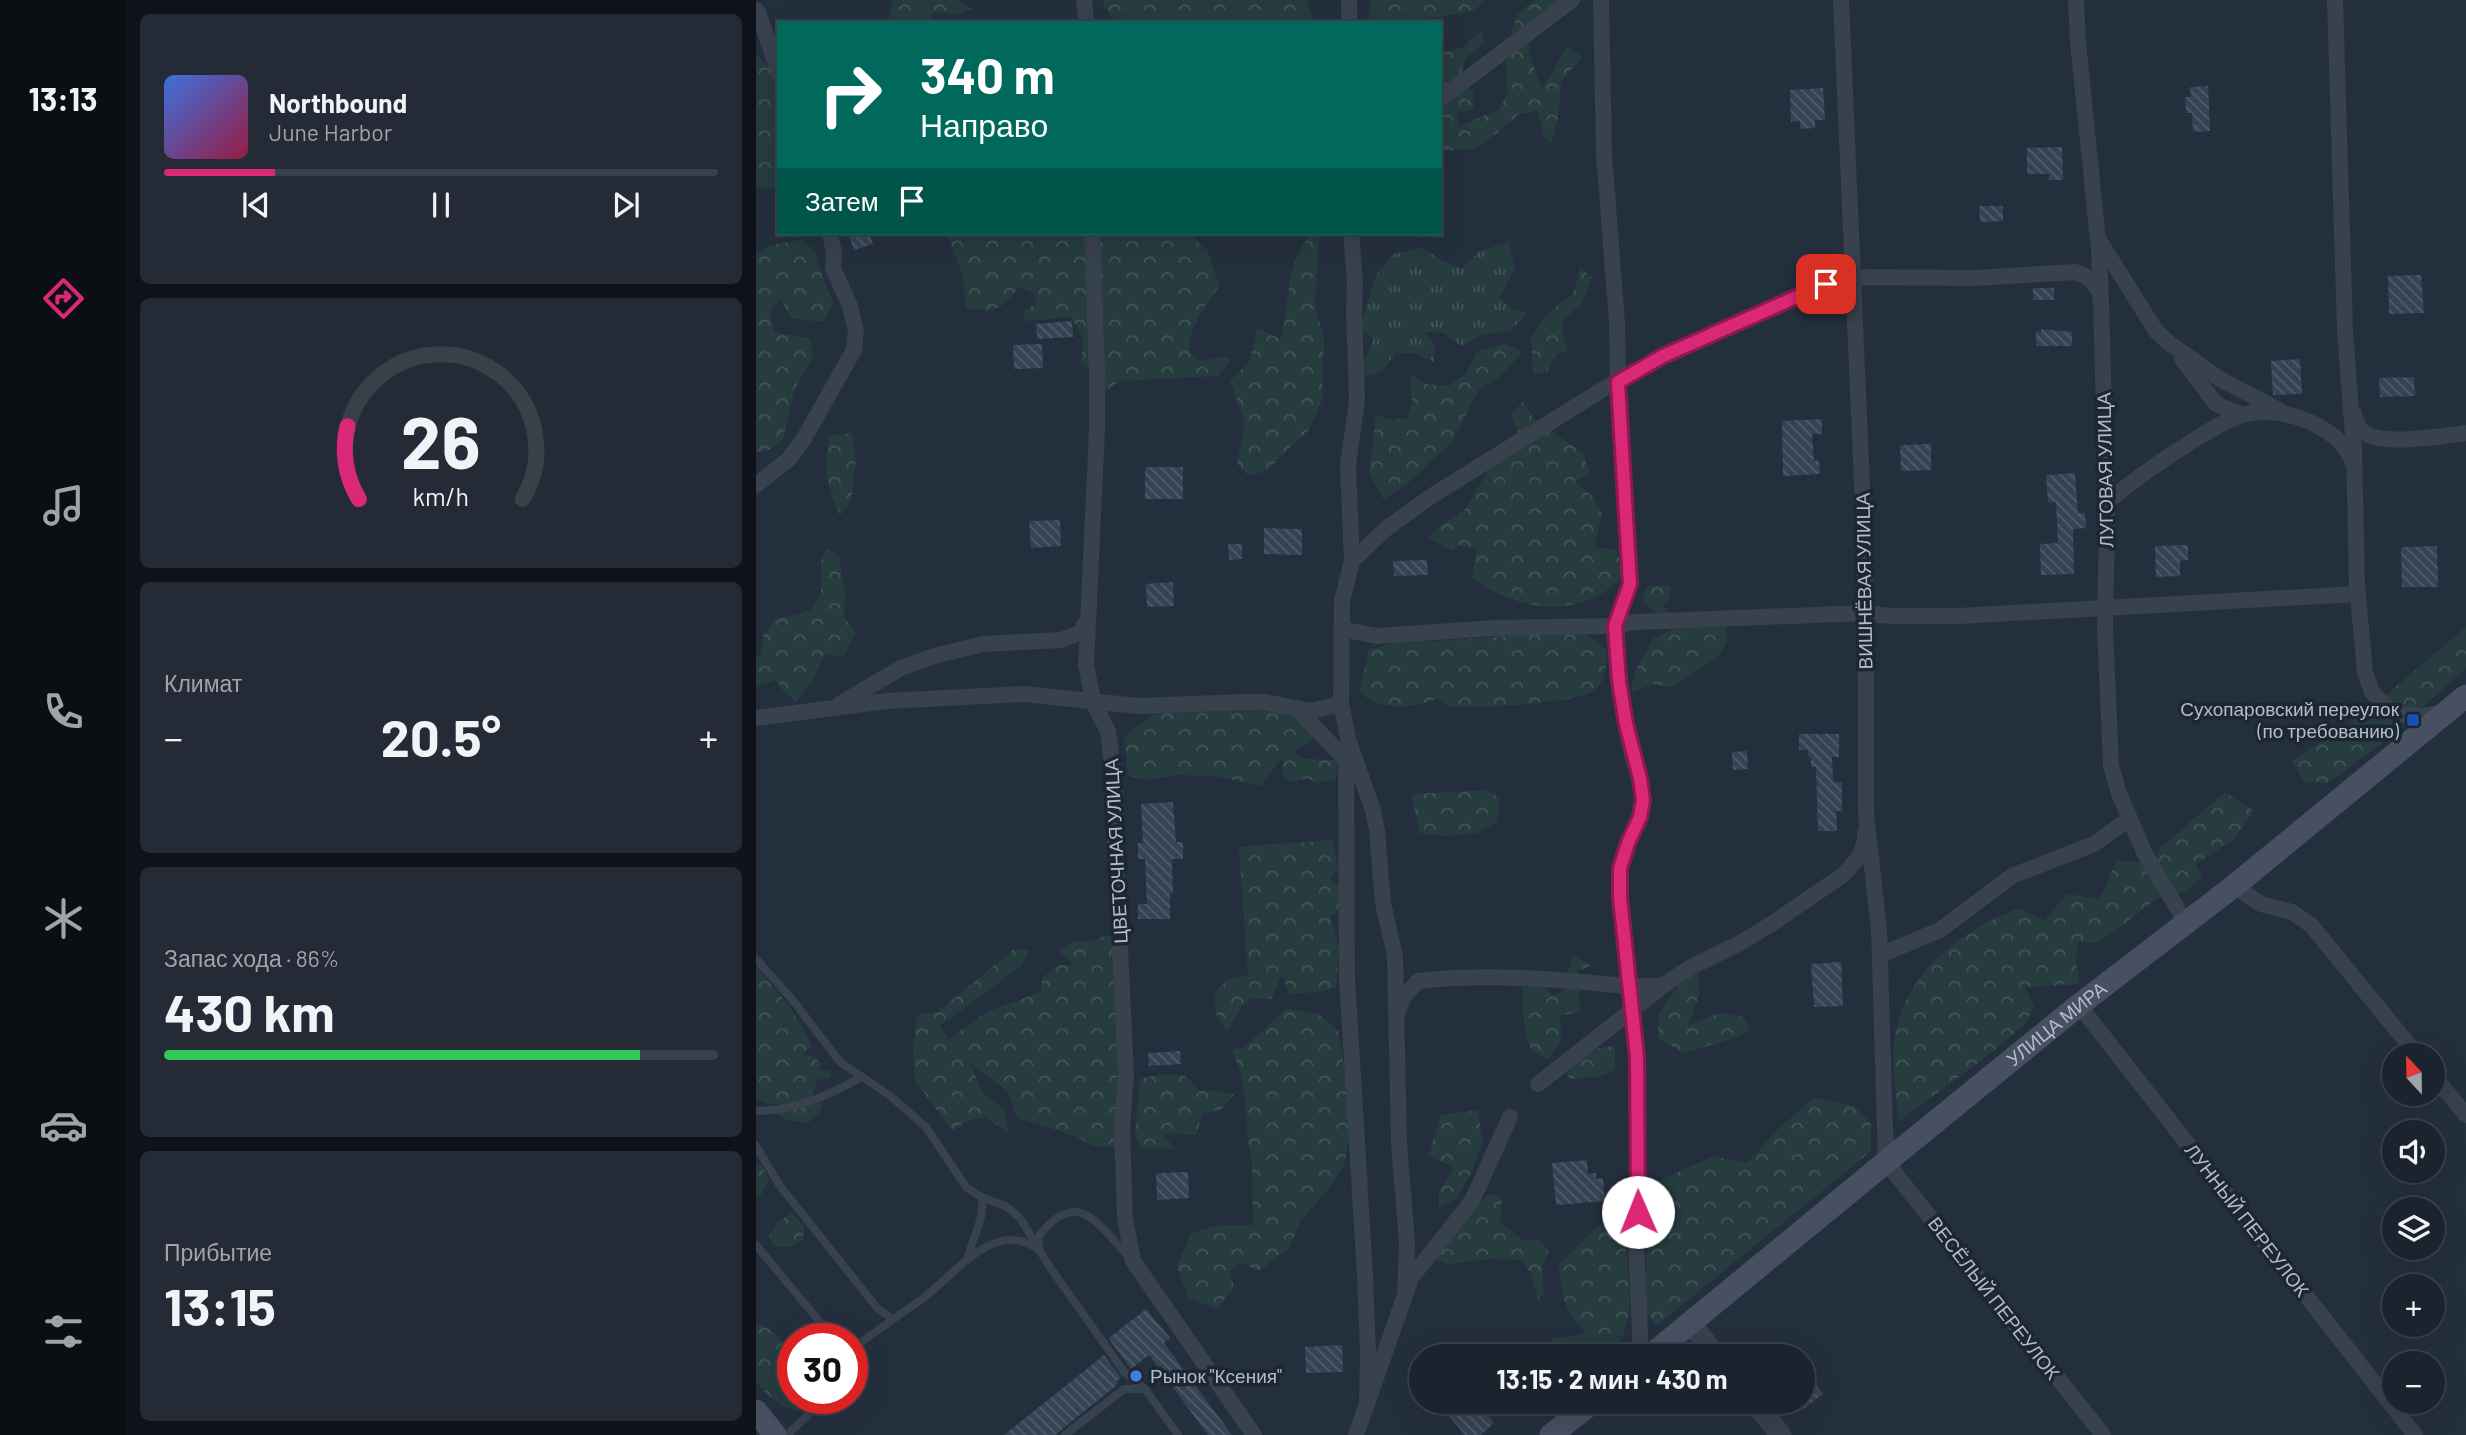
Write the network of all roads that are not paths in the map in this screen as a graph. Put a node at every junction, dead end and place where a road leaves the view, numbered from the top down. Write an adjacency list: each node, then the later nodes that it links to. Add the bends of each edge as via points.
1 (1084, 0): 9 (street)
2 (1349, 0): 10 (street)
3 (1572, 0): 12 (street)
4 (1601, 0): 20 (street, via 1604,154)
5 (1841, 0): 17 (street, ВИШНЁВАЯ УЛИЦА)
6 (2076, 0): 16 (street, ЛУГОВАЯ УЛИЦА)
7 (2335, 0): 21 (street)
8 (756, 10): 11 (street)
9 (1086, 21)
10 (1349, 21)
11 (777, 68)
12 (1442, 98)
13 (830, 235): 26 (street, via 833,268 856,331 854,350 803,440 789,459)
14 (1092, 235): 32 (street, ЦВЕТОЧНАЯ УЛИЦА, via 1097,430)
15 (1351, 235): 28 (street, via 1357,389 1348,466)
16 (2098, 238): 18 (street, ЛУГОВАЯ УЛИЦА); 19 (street, via 2156,331)
17 (1854, 277): 18 (street, via 1975,278 2075,272 2097,286); 20 (street, via 1812,289 1663,356); 31 (street, ВИШНЁВАЯ УЛИЦА)
18 (2101, 301): 27 (street, ЛУГОВАЯ УЛИЦА)
19 (2169, 343): 22 (street, via 2216,404); 23 (street, via 2220,379)
20 (1618, 382): 28 (street, via 1430,497); 33 (street, via 1630,584)
21 (2349, 402): 24 (street, via 2358,426 2378,438); 25 (street)
22 (2242, 415): 23 (street); 27 (street, via 2168,456)
23 (2288, 415): 25 (street, via 2335,435)
24 (2466, 433)
25 (2355, 466): 29 (street)
26 (756, 485)
27 (2106, 502): 30 (street, ЛУГОВАЯ УЛИЦА)
28 (1352, 561): 34 (street)
29 (2358, 594): 30 (street); 37 (street, via 2365,672 2372,692 2385,706 2403,714 2423,716)
30 (2105, 609): 31 (street, via 1958,616); 44 (street, ЛУГОВАЯ УЛИЦА, via 2112,765)
31 (1864, 613): 33 (street); 43 (street, ВИШНЁВАЯ УЛИЦА)
32 (1087, 617): 35 (street, ЦВЕТОЧНАЯ УЛИЦА, via 1086,665); 39 (street, via 1080,633 1061,640 983,645 934,656 901,668)
33 (1615, 626): 34 (street, via 1377,636); 50 (street, via 1624,713 1643,800 1620,868)
34 (1341, 628): 36 (street)
35 (1093, 701): 38 (street, via 1138,706 1265,702); 39 (street, via 987,695); 67 (street, ЦВЕТОЧНАЯ УЛИЦА, via 1108,731 1115,784 1126,1075 1122,1129 1125,1218)
36 (1341, 705): 38 (street, via 1310,711); 42 (street)
37 (2459, 705): 45 (main road, УЛИЦА МИРА)
38 (1296, 708): 41 (street)
39 (828, 709): 40 (street)
40 (756, 718)
41 (1346, 759): 42 (street); 77 (street, via 1348,978 1365,1275)
42 (1359, 775): 53 (street, via 1377,830)
43 (1866, 814): 47 (street, ВИШНЁВАЯ УЛИЦА); 49 (street, via 1859,857 1843,875 1773,923)
44 (2129, 819): 46 (street, ЛУГОВАЯ УЛИЦА); 47 (street, via 2094,844 2012,876 1940,930)
45 (2234, 886): 46 (main road, УЛИЦА МИРА); 54 (street, via 2261,904 2292,912 2311,925)
46 (2186, 923): 51 (main road, УЛИЦА МИРА)
47 (1880, 955): 62 (street, ВИШНЁВАЯ УЛИЦА)
48 (756, 959): 55 (lane, via 840,1062)
49 (1664, 985): 50 (street); 52 (street)
50 (1629, 986): 52 (street); 53 (street, via 1510,977 1418,981)
51 (2079, 1005): 62 (main road, УЛИЦА МИРА); 91 (street, ЛУННЫЙ ПЕРЕУЛОК)
52 (1633, 1010): 56 (street); 73 (street)
53 (1398, 1012): 68 (street)
54 (2407, 1043)
55 (861, 1077): 58 (lane, via 832,1094 797,1106); 63 (lane, via 926,1126 966,1187)
56 (1538, 1084)
57 (2445, 1090): 59 (street)
58 (756, 1111)
59 (2466, 1115)
60 (1510, 1116): 68 (street, via 1472,1201 1411,1278)
61 (756, 1146): 69 (lane, via 780,1186 878,1309)
62 (1886, 1162): 71 (main road, УЛИЦА МИРА); 90 (street, ВЕСЁЛЫЙ ПЕРЕУЛОК)
63 (981, 1197): 65 (lane, via 1006,1206 1020,1218); 66 (lane, via 982,1215)
64 (756, 1245): 70 (lane)
65 (1040, 1251): 66 (lane, via 1014,1240 984,1247); 67 (lane, via 1038,1237 1049,1223 1071,1210 1083,1212); 76 (lane, via 1125,1373)
66 (968, 1258): 69 (lane, via 923,1298)
67 (1133, 1261): 86 (street, ЦВЕТОЧНАЯ УЛИЦА)
68 (1405, 1295): 77 (street)
69 (892, 1318): 72 (lane)
70 (821, 1323)
71 (1690, 1324): 74 (main road, УЛИЦА МИРА); 75 (street)
72 (868, 1337)
73 (1640, 1344)
74 (1665, 1344)
75 (1707, 1344)
76 (1145, 1388): 84 (lane, via 1124,1389); 85 (lane)
77 (1367, 1405): 87 (street)
78 (756, 1411): 82 (main road)
79 (808, 1414): 83 (lane)
80 (1578, 1414): 88 (main road)
81 (1764, 1414): 89 (street)
82 (775, 1435)
83 (787, 1435)
84 (1065, 1435)
85 (1178, 1435)
86 (1254, 1435)
87 (1356, 1435)
88 (1551, 1435)
89 (1781, 1435)
90 (2103, 1435)
91 (2415, 1435)

